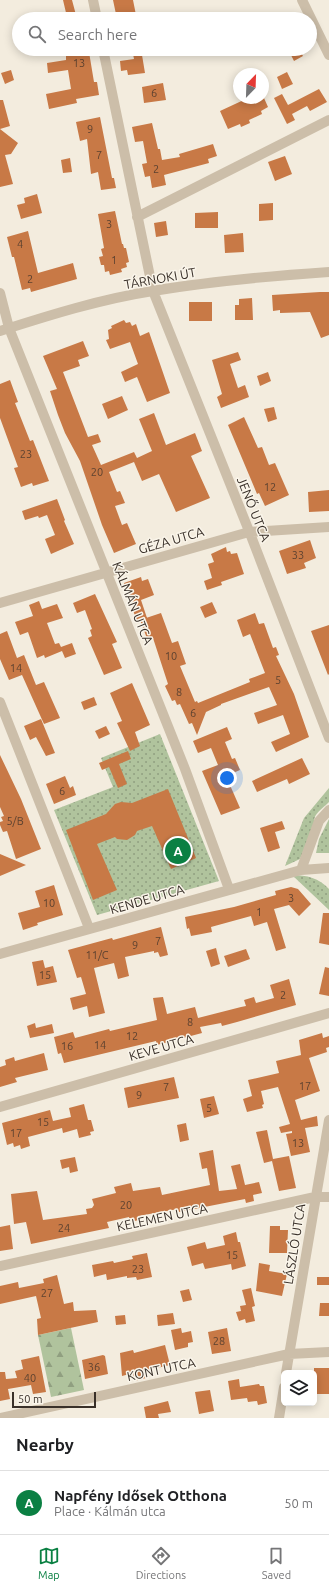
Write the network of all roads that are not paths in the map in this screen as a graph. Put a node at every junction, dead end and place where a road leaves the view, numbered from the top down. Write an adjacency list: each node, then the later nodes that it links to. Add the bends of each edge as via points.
1 (93, 0): 3 (street)
2 (302, 0): 4 (street)
3 (96, 12)
4 (308, 12)
5 (317, 31): 6 (street)
6 (329, 55)
7 (104, 56): 9 (street, JENŐ UTCA)
8 (329, 120): 9 (street)
9 (137, 217): 11 (street, JENŐ UTCA)
10 (329, 272): 11 (street, TÁRNOKI ÚT, via 253,276)
11 (153, 291): 13 (street, TÁRNOKI ÚT, via 81,307); 15 (street, JENŐ UTCA)
12 (0, 293): 13 (street, KÁLMÁN UTCA)
13 (5, 329): 16 (street, KÁLMÁN UTCA)
14 (329, 527): 15 (street, GÉZA UTCA)
15 (249, 532): 16 (street, GÉZA UTCA); 19 (street, JENŐ UTCA)
16 (107, 572): 17 (street, GÉZA UTCA); 23 (street, KÁLMÁN UTCA)
17 (0, 603)
18 (0, 702): 24 (street)
19 (329, 738)
20 (329, 810): 22 (street, via 319,821)
21 (329, 868): 22 (street, KENDE UTCA)
22 (301, 870): 23 (street, KENDE UTCA)
23 (229, 889): 24 (street, KENDE UTCA)
24 (89, 928): 25 (street, KENDE UTCA)
25 (0, 954)
26 (329, 1013): 27 (street, KEVE UTCA)
27 (0, 1107)
28 (329, 1120): 29 (street, LÁSZLÓ UTCA)
29 (315, 1197): 30 (street, KELEMEN UTCA); 31 (street, KELEMEN UTCA); 33 (street, LÁSZLÓ UTCA)
30 (329, 1197)
31 (0, 1266)
32 (329, 1352): 33 (street, KONT UTCA)
33 (289, 1354): 34 (street, LÁSZLÓ UTCA); 36 (street, KONT UTCA)
34 (286, 1370)
35 (281, 1405): 37 (street)
36 (0, 1418)
37 (279, 1418)

